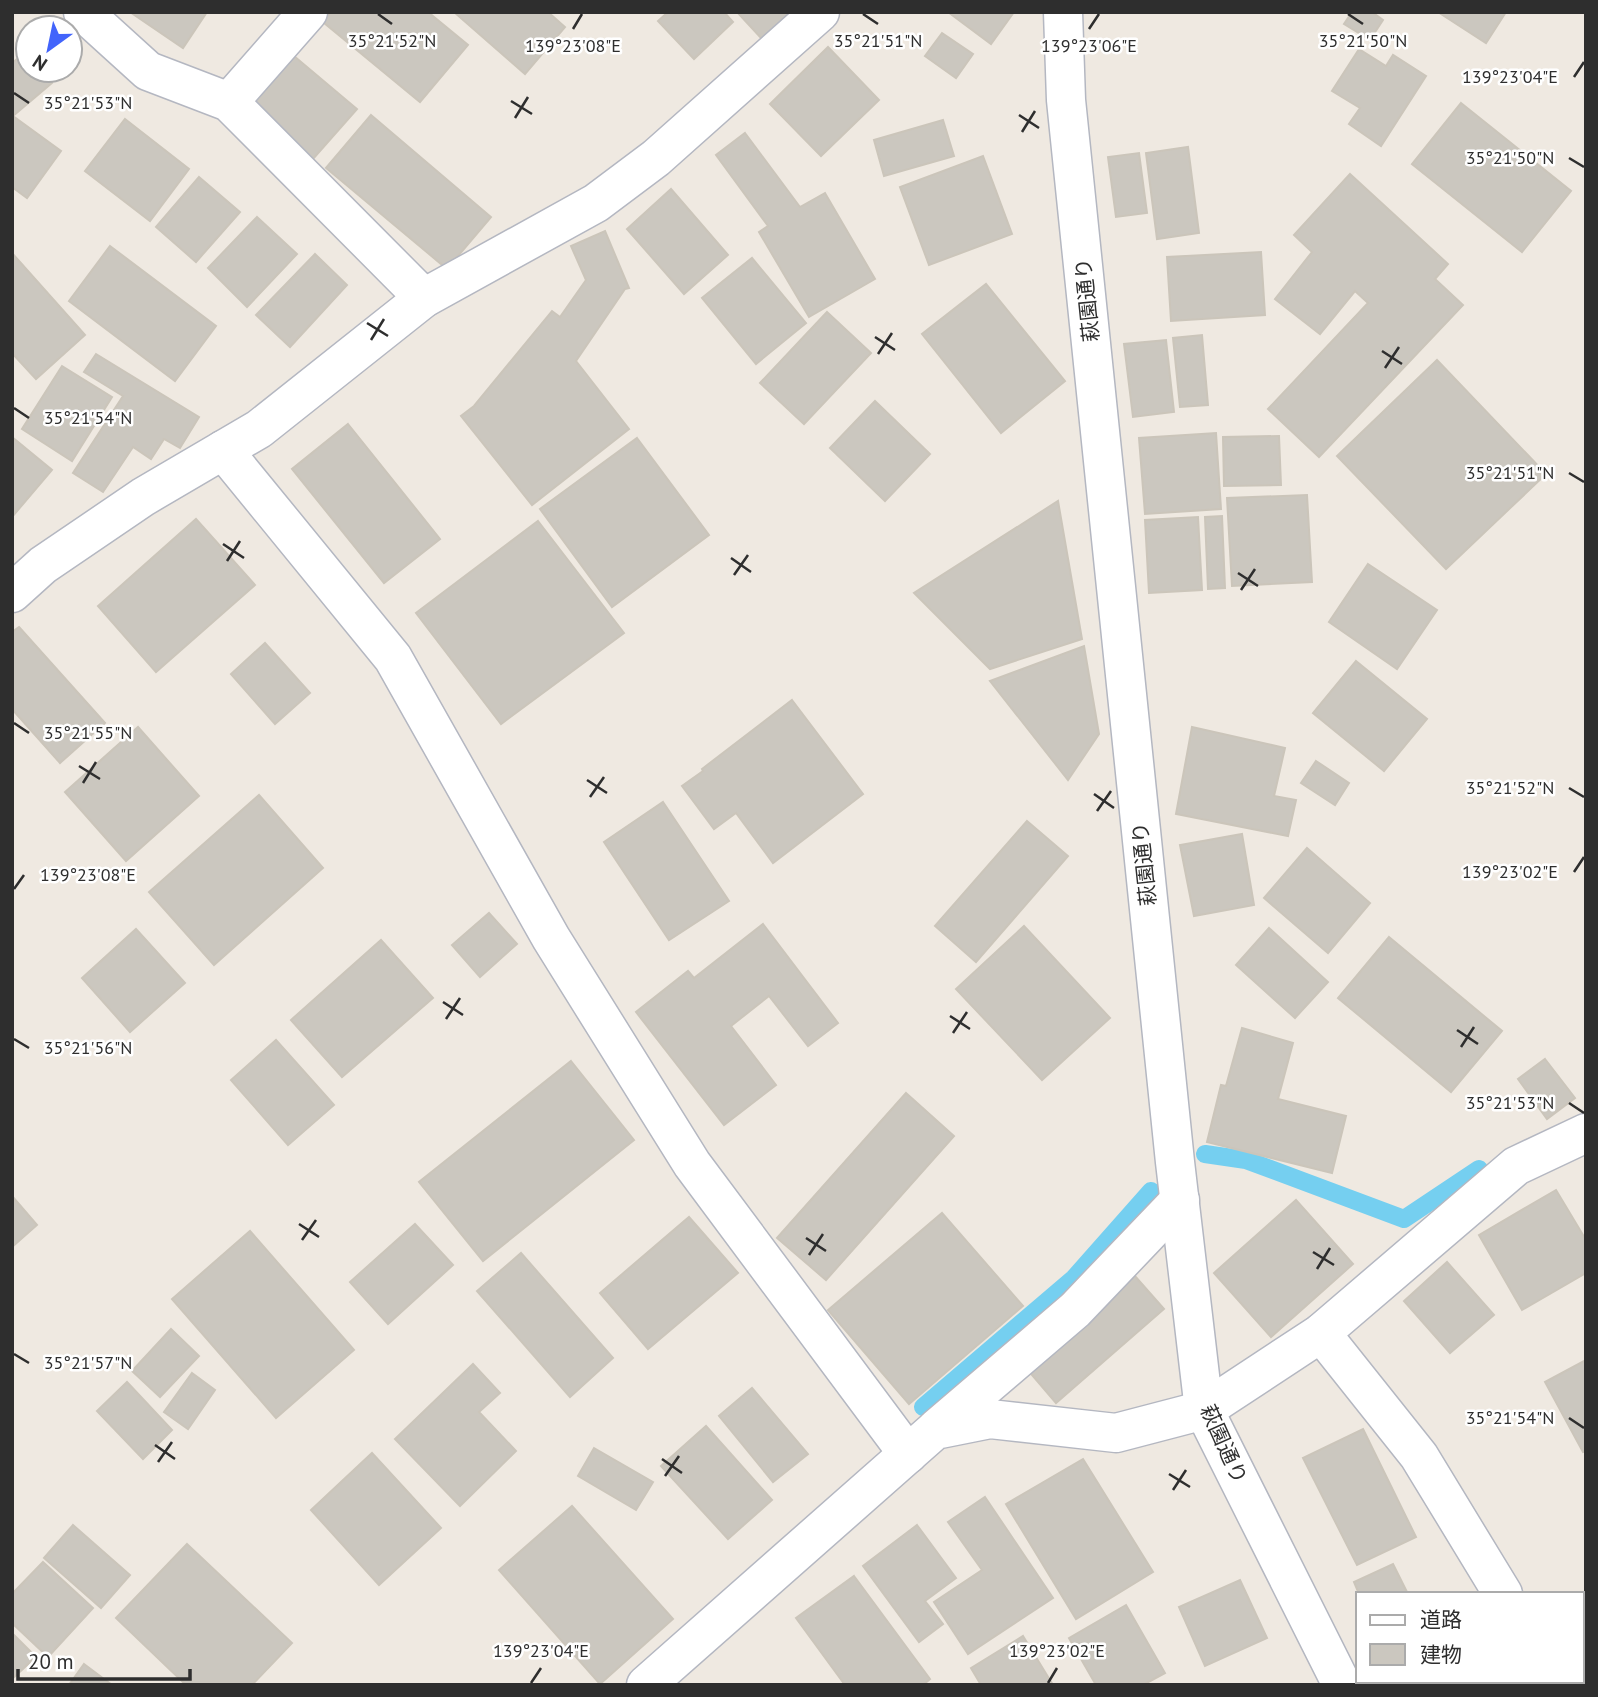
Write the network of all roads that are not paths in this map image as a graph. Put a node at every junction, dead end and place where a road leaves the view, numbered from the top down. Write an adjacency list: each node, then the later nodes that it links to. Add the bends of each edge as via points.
1 (83, 12): 5 (street, via 148,71)
2 (307, 12): 5 (street)
3 (820, 12): 6 (street, via 656,158 596,203)
4 (1063, 12): 10 (street, 萩園通り, via 1066,100)
5 (229, 102): 6 (street)
6 (424, 298): 7 (street, via 259,429)
7 (223, 450): 8 (street, via 132,504 43,565); 13 (street, via 393,658 551,938 692,1164)
8 (12, 593)
9 (1586, 1133): 11 (street, via 1516,1166)
10 (1180, 1200): 12 (street, 萩園通り); 13 (street, via 1075,1310)
11 (1321, 1333): 12 (street); 14 (street, via 1419,1456)
12 (1204, 1410): 13 (street, via 1116,1433 990,1419); 16 (street, 萩園通り)
13 (921, 1442): 15 (street)
14 (1502, 1592)
15 (646, 1685)
16 (1342, 1685)

